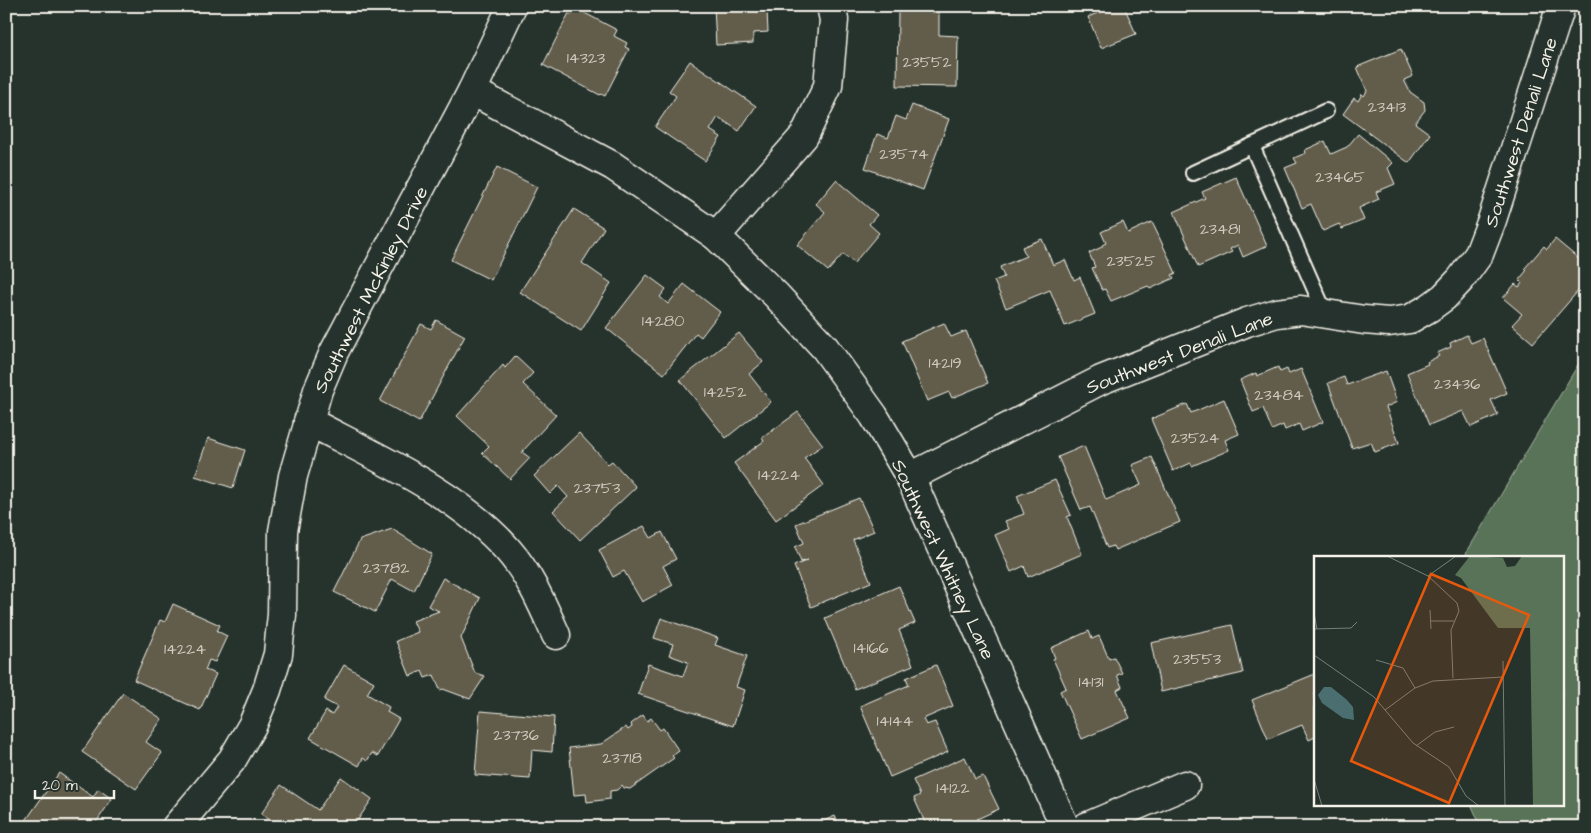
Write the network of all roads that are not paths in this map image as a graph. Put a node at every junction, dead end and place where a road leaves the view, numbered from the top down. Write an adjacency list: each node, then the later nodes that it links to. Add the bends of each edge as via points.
1 (512, 6): 4 (street, Southwest McKinley Drive)
2 (831, 6): 8 (street, via 834,20 828,86 804,136)
3 (1560, 6): 9 (street, Southwest Denali Lane, via 1492,220 1479,254 1461,279 1444,297 1410,319 1389,322)
4 (472, 91): 8 (street, Southwest Whitney Lane, via 613,166); 10 (street, Southwest McKinley Drive, via 334,352)
5 (1326, 112): 6 (lane)
6 (1252, 146): 7 (lane); 9 (lane)
7 (1193, 174)
8 (716, 236): 11 (street, Southwest Whitney Lane, via 825,348 874,416)
9 (1326, 315): 11 (street, Southwest Denali Lane, via 1302,310 1277,312 1193,342 1101,380)
10 (308, 421): 12 (street, via 421,482 468,513 518,563 532,583); 14 (street, Southwest McKinley Drive, via 293,476 284,531 278,654 267,690 253,724 232,760)
11 (910, 477): 15 (street, Southwest Whitney Lane)
12 (556, 635)
13 (1185, 785): 16 (street)
14 (176, 827)
15 (1065, 827)
16 (1086, 827)

